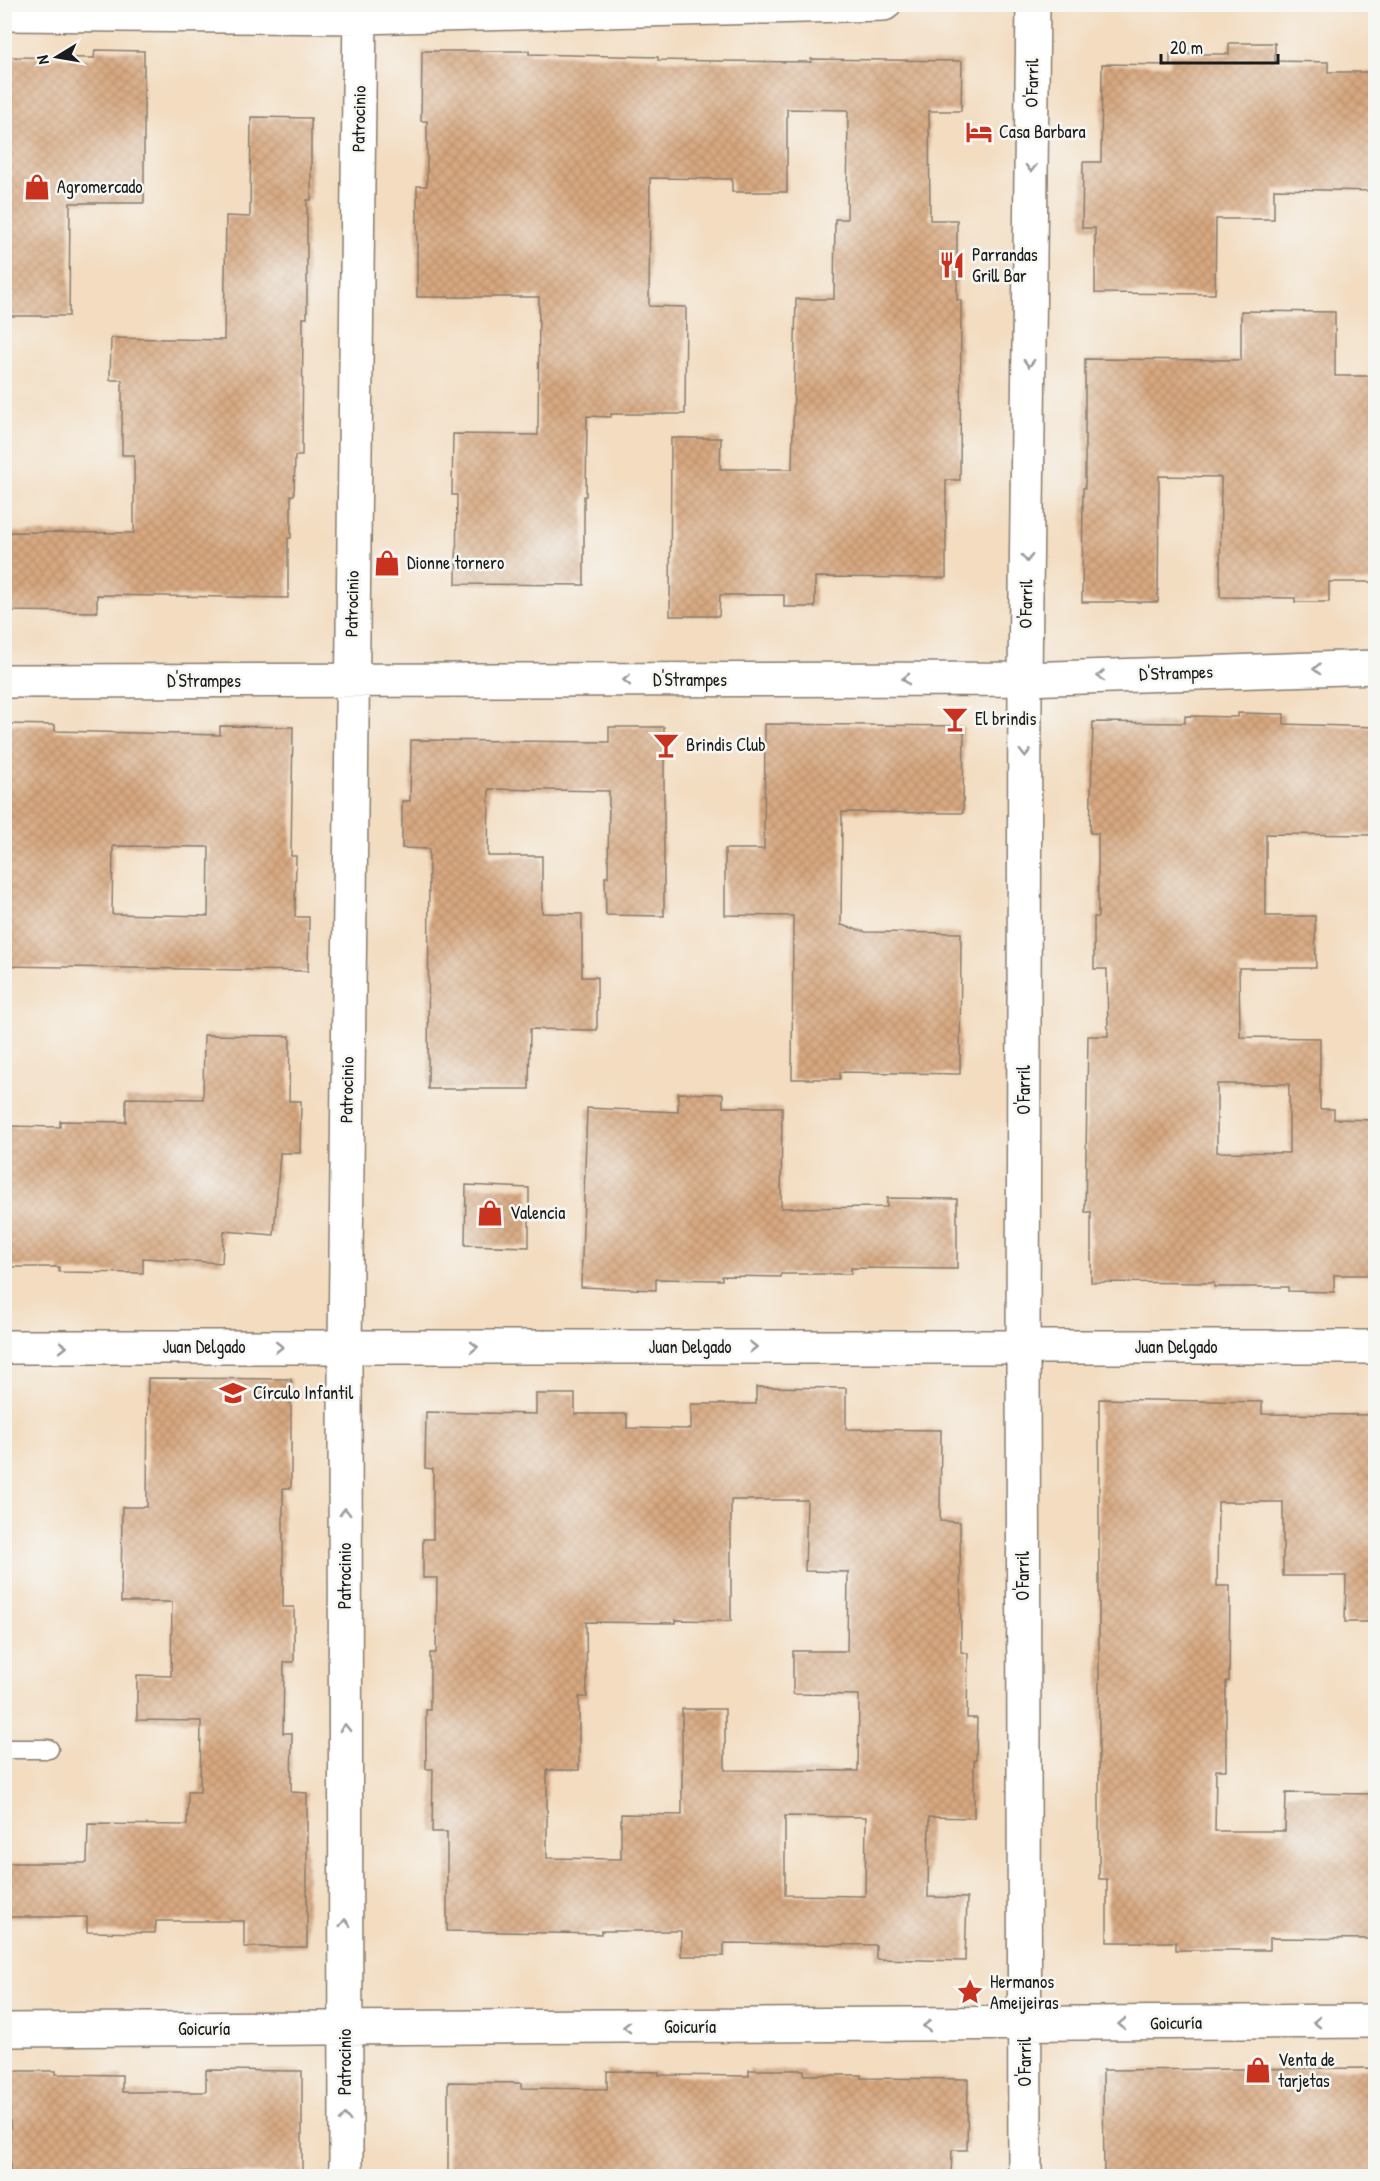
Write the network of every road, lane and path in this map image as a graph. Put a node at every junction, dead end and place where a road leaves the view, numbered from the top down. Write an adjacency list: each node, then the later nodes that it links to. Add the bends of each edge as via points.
1 (884, 4): 3 (street)
2 (1033, 4): 6 (street, O'Farril, one-way to 6)
3 (360, 11): 4 (street); 8 (street, Patrocinio)
4 (4, 14)
5 (1376, 667): 6 (street, D'Strampes, one-way to 6)
6 (1025, 679): 8 (street, D'Strampes, one-way to 8); 11 (street, O'Farril, one-way to 11)
7 (4, 681): 8 (street, D'Strampes)
8 (351, 681): 10 (street, Patrocinio)
9 (4, 1347): 10 (street, Juan Delgado, one-way to 10)
10 (345, 1347): 11 (street, Juan Delgado, one-way to 11); 17 (street, Patrocinio, one-way to 10)
11 (1023, 1347): 12 (street, Juan Delgado); 16 (street, O'Farril)
12 (1376, 1347)
13 (4, 1749): 14 (lane)
14 (49, 1749)
15 (1376, 2021): 16 (street, Goicuría, one-way to 16)
16 (1025, 2025): 17 (street, Goicuría, one-way to 17); 20 (street, O'Farril)
17 (345, 2029): 18 (street, Goicuría); 19 (street, Patrocinio, one-way to 17)
18 (4, 2030)
19 (345, 2176)
20 (1025, 2176)

